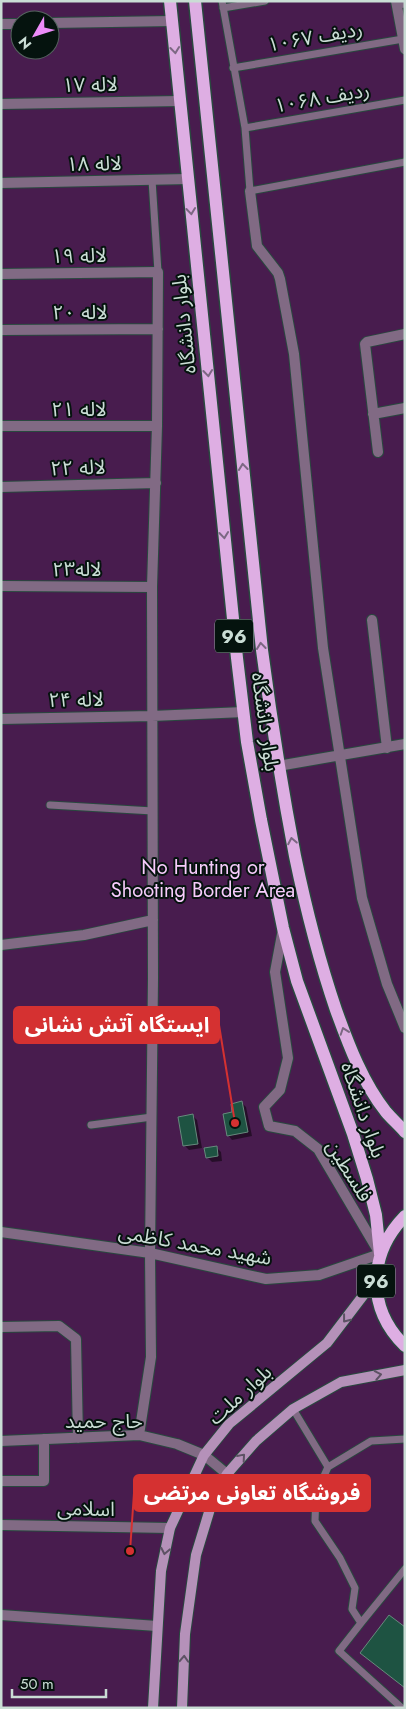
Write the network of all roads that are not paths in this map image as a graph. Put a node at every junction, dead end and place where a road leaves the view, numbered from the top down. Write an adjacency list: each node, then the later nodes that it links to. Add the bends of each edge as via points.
1 (170, 1): 6 (main road, بلوار دانشگاه / 96)
2 (195, 1): 40 (main road, بلوار دانشگاه / 96, one-way to 2, via 262,650)
3 (264, 1): 5 (lane)
4 (399, 3): 8 (street)
5 (222, 5): 9 (lane)
6 (172, 21): 7 (street); 11 (main road, بلوار دانشگاه / 96, one-way to 11)
7 (60, 23)
8 (404, 44): 9 (lane, ردیف ۱۰۶۷)
9 (233, 68): 13 (lane)
10 (405, 100): 13 (lane, ردیف ۱۰۶۸)
11 (180, 101): 12 (street, لاله ۱۷); 15 (main road, بلوار دانشگاه / 96)
12 (1, 104)
13 (245, 128): 18 (lane)
14 (405, 162): 18 (lane)
15 (188, 179): 16 (street, لاله ۱۸); 34 (main road, بلوار دانشگاه / 96, one-way to 34)
16 (152, 180): 17 (street, لاله ۱۸); 19 (lane)
17 (1, 184)
18 (250, 191): 39 (street, via 257,246 278,273 294,354 323,648)
19 (158, 272): 20 (street, لاله ۱۹); 21 (street)
20 (1, 274)
21 (158, 329): 22 (street, لاله ۲۰); 27 (street)
22 (1, 330)
23 (405, 334): 25 (street, via 365,344)
24 (405, 408): 25 (street)
25 (373, 414): 28 (street)
26 (1, 426): 27 (street, لاله ۲۱)
27 (157, 426): 29 (street)
28 (378, 452)
29 (156, 483): 30 (street, لاله ۲۲); 32 (street)
30 (1, 487)
31 (1, 586): 32 (street, لاله۲۳)
32 (152, 587): 35 (street)
33 (372, 620): 38 (street)
34 (244, 712): 35 (street, لاله ۲۴); 44 (main road, بلوار دانشگاه / 96)
35 (152, 716): 36 (street, لاله ۲۴); 42 (street)
36 (1, 719)
37 (405, 744): 38 (street)
38 (387, 748): 39 (street)
39 (340, 756): 40 (street); 46 (street, via 362,898 387,984)
40 (278, 766): 49 (main road, بلوار دانشگاه / 96, one-way to 40, via 386,1112 367,1083 348,1042 323,972 309,922)
41 (50, 804): 42 (lane)
42 (153, 811): 43 (street)
43 (153, 920): 45 (street, via 84,935); 47 (street)
44 (283, 928): 53 (main road, بلوار دانشگاه / 96, via 296,981 367,1179 376,1216); 53 (street, فلسطین, via 275,972 288,1058 280,1090 264,1107 269,1126 295,1131 318,1149)
45 (1, 945)
46 (405, 1028)
47 (152, 1117): 48 (lane); 52 (street)
48 (91, 1125)
49 (405, 1132)
50 (405, 1216): 53 (main road, 96, via 392,1229)
51 (1, 1232): 52 (street, شهید محمد کاظمی)
52 (150, 1253): 53 (street, شهید محمد کاظمی, via 266,1279 319,1275); 59 (street, via 150,1357)
53 (380, 1254): 54 (main road, 96)
54 (376, 1280): 56 (main road, 96, via 380,1310 394,1335); 64 (street, بلوار ملت, one-way to 64, via 327,1343 229,1424)
55 (1, 1327): 60 (street, via 59,1326 76,1339)
56 (405, 1346)
57 (405, 1370): 58 (street, one-way to 57, via 341,1382)
58 (293, 1410): 65 (lane); 66 (street, one-way to 58, via 256,1441)
59 (139, 1435): 60 (street, حاج حمید); 64 (street, حاج حمید, via 178,1444)
60 (78, 1438): 61 (street, حاج حمید)
61 (44, 1439): 63 (street, حاج حمید); 67 (street, via 44,1481)
62 (405, 1440): 65 (lane, via 371,1441)
63 (1, 1441)
64 (204, 1455): 66 (street, حاج حمید); 69 (street, بلوار ملت)
65 (328, 1467): 72 (lane, via 316,1494 315,1521 355,1588 352,1609)
66 (227, 1474): 75 (street, one-way to 66, via 185,1634 196,1555 214,1500)
67 (1, 1482)
68 (1, 1524): 69 (street, اسلامی)
69 (170, 1528): 73 (street, بلوار ملت, one-way to 73, via 161,1571)
70 (405, 1569): 72 (lane)
71 (1, 1615): 73 (street)
72 (361, 1623): 76 (lane, via 339,1651)
73 (157, 1626): 74 (street, بلوار ملت)
74 (152, 1708)
75 (182, 1708)
76 (402, 1708)

